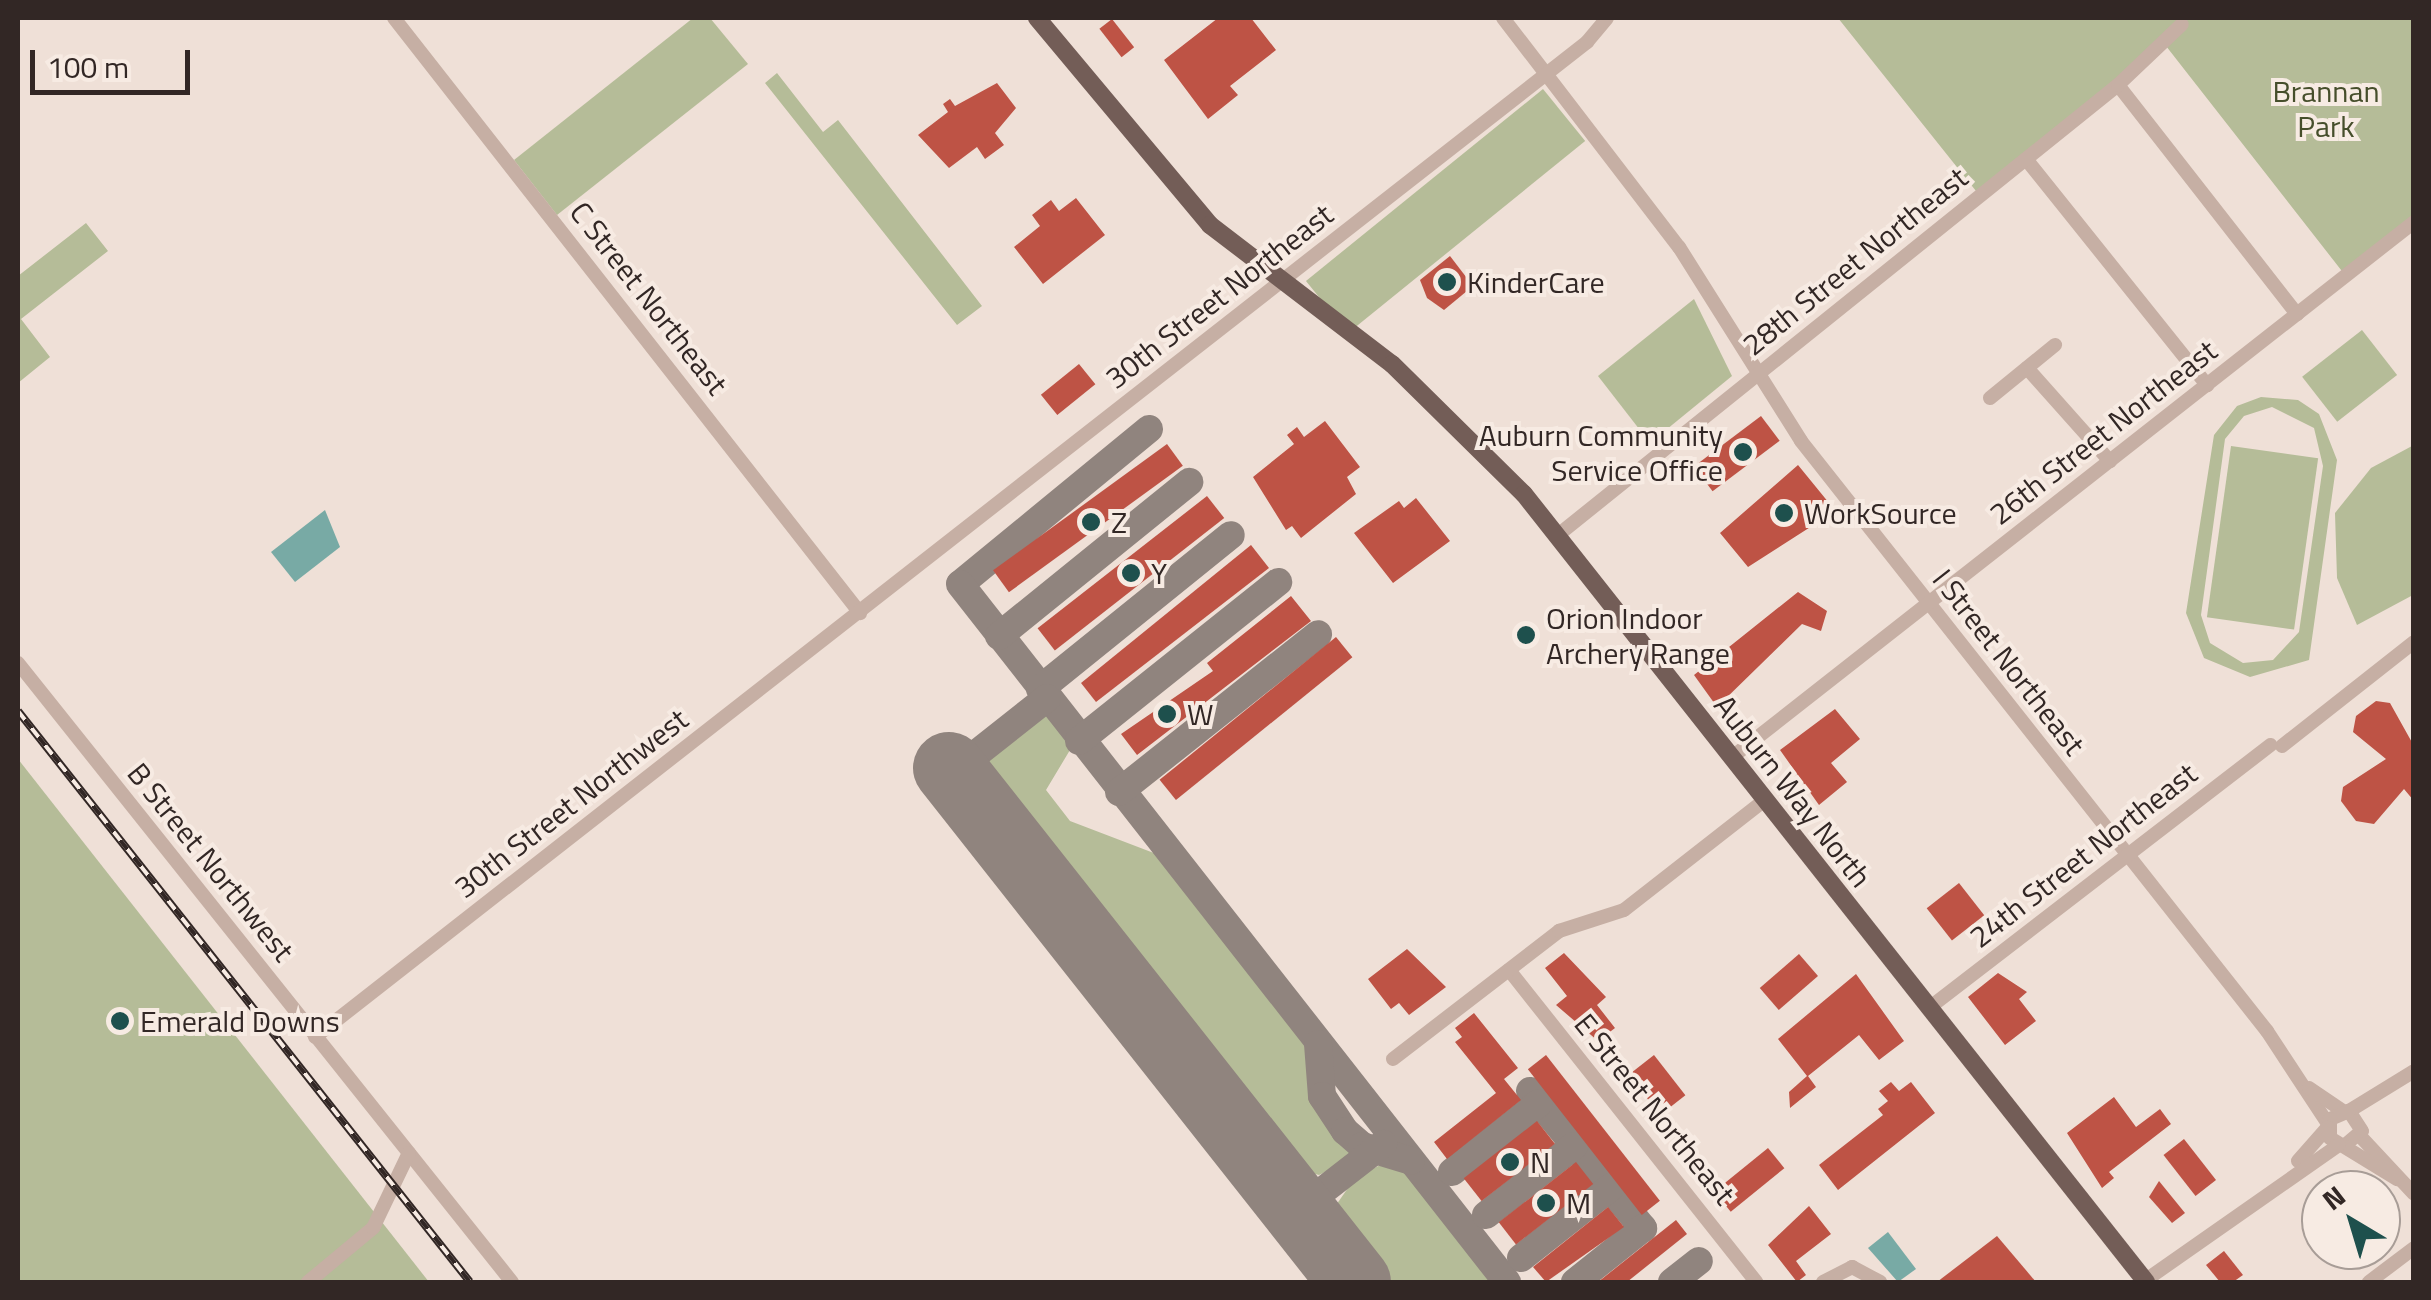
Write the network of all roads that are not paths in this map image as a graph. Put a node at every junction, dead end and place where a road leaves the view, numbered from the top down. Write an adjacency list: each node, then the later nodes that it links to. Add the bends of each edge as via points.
1 (394, 18): 20 (street, C Street Northeast)
2 (1037, 18): 10 (main road, Auburn Way North, via 1185,200)
3 (1504, 18): 6 (street, I Street Northeast)
4 (1608, 18): 6 (street, 30th Street Northeast)
5 (2182, 24): 7 (street, 28th Street Northeast)
6 (1546, 73): 10 (street, 30th Street Northeast); 14 (street, I Street Northeast, via 1679,246)
7 (2118, 85): 8 (street, 28th Street Northeast); 11 (street)
8 (2026, 159): 14 (street, 28th Street Northeast); 15 (street)
9 (2414, 222): 11 (street, 26th Street Northeast)
10 (1281, 282): 18 (main road, Auburn Way North, via 1440,404); 20 (street, 30th Street Northeast)
11 (2297, 314): 15 (street, 26th Street Northeast)
12 (2054, 345): 13 (street)
13 (2027, 368): 16 (street); 17 (street)
14 (1754, 376): 18 (street, 28th Street Northeast); 19 (street, I Street Northeast)
15 (2207, 385): 17 (street, 26th Street Northeast)
16 (1990, 398)
17 (2110, 461): 19 (street, 26th Street Northeast)
18 (1558, 535): 23 (main road, Auburn Way North)
19 (1929, 604): 23 (street, 26th Street Northeast); 25 (street, I Street Northeast)
20 (860, 613): 28 (street, 30th Street Northwest)
21 (2414, 642): 25 (street, 24th Street Northeast)
22 (18, 662): 28 (street, B Street Northwest)
23 (1731, 758): 24 (main road, Auburn Way North)
24 (1764, 800): 26 (street, via 1624,910 1568,926); 27 (main road, Auburn Way North)
25 (2128, 858): 27 (street, 24th Street Northeast); 32 (street, I Street Northeast)
26 (1510, 970): 29 (street); 44 (street, E Street Northeast)
27 (1929, 1008): 47 (main road, Auburn Way North)
28 (316, 1037): 37 (street, B Street Northwest)
29 (1393, 1060)
30 (2414, 1072): 31 (street)
31 (2394, 1085): 33 (street); 35 (street)
32 (2309, 1088): 33 (street, I Street Northeast); 34 (street, I Street Northeast)
33 (2346, 1111): 34 (street); 35 (street, I Street Northeast)
34 (2328, 1125): 36 (street, I Street Northeast); 40 (street)
35 (2361, 1131): 36 (street); 39 (street, I Street Northeast)
36 (2341, 1145): 38 (street, I Street Northeast); 40 (street)
37 (409, 1153): 42 (street, via 373,1228); 43 (street, B Street Northwest)
38 (2381, 1170)
39 (2389, 1170)
40 (2277, 1184): 47 (street)
41 (2414, 1248): 48 (street)
42 (308, 1282)
43 (512, 1282)
44 (1756, 1282)
45 (1823, 1282): 46 (street, via 1860,1267)
46 (1880, 1282)
47 (2145, 1282)
48 (2369, 1282)

